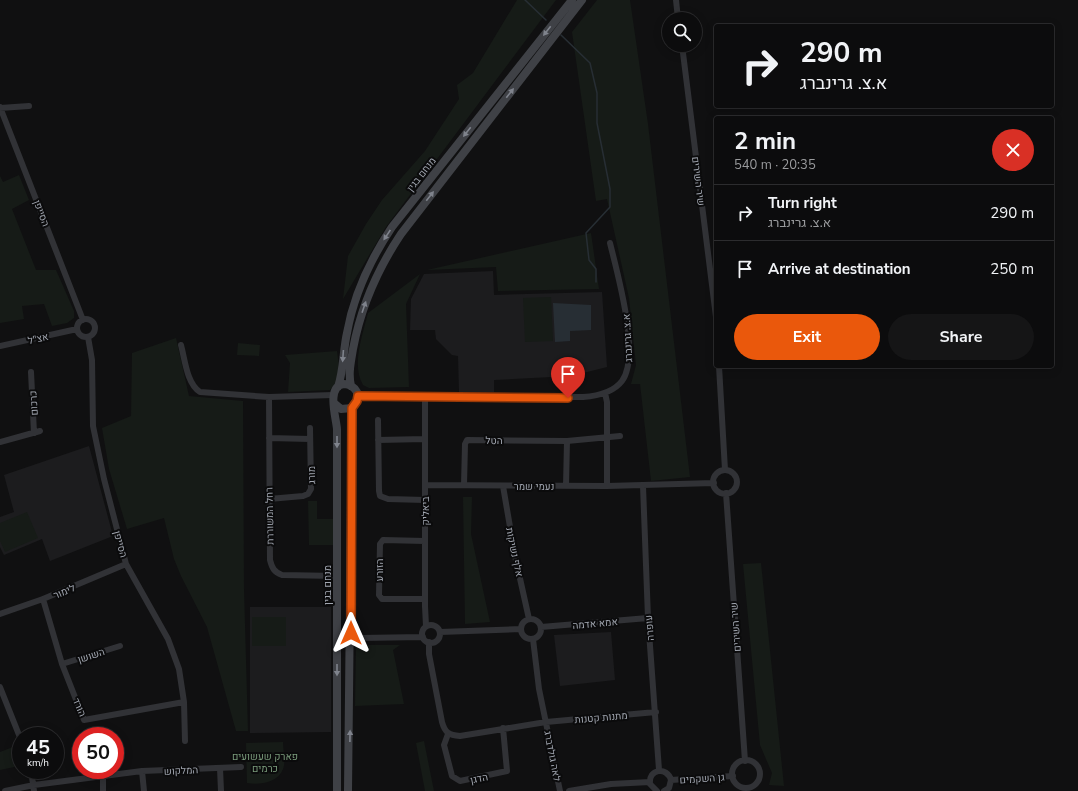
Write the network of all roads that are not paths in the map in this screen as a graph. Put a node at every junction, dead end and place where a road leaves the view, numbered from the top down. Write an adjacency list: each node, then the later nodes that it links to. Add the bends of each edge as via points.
1 (572, 0): 18 (main road, מנחם בגין, one-way to 18, via 392,227 375,253 355,297)
2 (582, 0): 17 (main road, מנחם בגין, one-way to 2, via 350,367 360,317 385,258)
3 (676, 0): 4 (street)
4 (677, 12)
5 (683, 52): 9 (street, שיר השירים)
6 (29, 106): 7 (street)
7 (0, 108): 10 (street, הסייפן)
8 (610, 243): 19 (street, א.צ. גרינברג, via 624,301 630,361 621,382)
9 (714, 301)
10 (83, 320): 11 (street, via 79,322); 12 (street, via 94,325 94,332)
11 (77, 329): 12 (street, via 80,335); 14 (street, אצ"ל)
12 (88, 337): 48 (street, הסייפן, via 92,360 93,426)
13 (181, 345): 22 (street, via 195,389 200,392)
14 (0, 346)
15 (719, 368): 36 (street)
16 (31, 372): 35 (street, כרכום, via 37,432)
17 (351, 386): 18 (main road, via 345,384); 21 (main road)
18 (338, 387): 20 (main road)
19 (605, 393): 23 (street, א.צ. גרינברג, via 568,398); 31 (street)
20 (333, 395): 22 (street); 24 (main road)
21 (358, 396): 23 (street, א.צ. גרינברג); 25 (main road)
22 (269, 397): 29 (street, רחל המשוררת)
23 (425, 397): 32 (street, ביאליק)
24 (334, 403): 25 (main road, via 341,409); 49 (main road, מנחם בגין, one-way to 49, via 337,429)
25 (352, 408): 59 (main road)
26 (378, 420): 33 (street)
27 (310, 428): 30 (street, מורג)
28 (620, 436): 31 (street, הטל)
29 (269, 438): 30 (street); 45 (street, רחל המשוררת)
30 (310, 438): 45 (street, מורג, via 311,489 308,494)
31 (607, 438): 34 (street, הטל); 42 (street)
32 (425, 439): 33 (street); 38 (street, ביאליק)
33 (378, 440): 46 (street, via 380,496 388,499)
34 (567, 441): 39 (street, הטל, via 467,440); 41 (street)
35 (0, 442)
36 (725, 470): 37 (street, via 716,475); 44 (street, via 734,475 737,482 734,489)
37 (714, 483): 43 (street, נעמי שמר); 44 (street, via 719,492)
38 (425, 485): 39 (street, נעמי שמר); 46 (street, ביאליק)
39 (464, 485): 40 (street, נעמי שמר)
40 (503, 486): 41 (street, נעמי שמר); 54 (street, אלף נשיקות)
41 (566, 486): 42 (street, נעמי שמר)
42 (607, 486): 43 (street, נעמי שמר)
43 (643, 486): 53 (street, עופרה)
44 (726, 493): 75 (street, שיר השירים)
45 (269, 499): 49 (street, רחל המשוררת, via 272,568 282,575)
46 (425, 500): 47 (street, ביאליק)
47 (425, 541): 51 (street, ביאליק); 51 (street, הזורע, via 383,540 380,544 379,595 382,599)
48 (126, 564): 50 (street, לימור); 67 (street, הסייפן, via 168,639 179,670)
49 (337, 576): 92 (main road, מנחם בגין, one-way to 92)
50 (43, 599): 52 (street, לימור); 65 (street, הורד)
51 (425, 599): 57 (street, ביאליק)
52 (0, 614)
53 (648, 618): 55 (street, אמא אדמה); 69 (street, עופרה)
54 (529, 619): 55 (street, via 536,620); 56 (street, via 522,623)
55 (541, 627): 61 (street, via 540,634)
56 (521, 629): 58 (street); 61 (street, via 524,636)
57 (424, 631): 58 (street, via 435,625); 60 (street, via 407,636); 62 (street)
58 (440, 632): 62 (street, via 437,640)
59 (351, 633): 60 (street); 63 (main road)
60 (360, 638): 63 (street)
61 (533, 639): 70 (street)
62 (429, 642): 73 (street, via 442,722)
63 (351, 644): 93 (main road, one-way to 63)
64 (120, 646): 65 (street, השושן)
65 (62, 664): 67 (street, הורד, via 84,720)
66 (0, 687): 68 (street)
67 (184, 702): 74 (street, הסייפן)
68 (2, 703): 71 (street)
69 (656, 712): 70 (street, מתנות קטנות); 78 (street, עופרה)
70 (546, 722): 72 (street); 94 (street, לאה גולדברג)
71 (14, 727)
72 (502, 728): 73 (street, via 460,736); 73 (street, הדגן, via 507,770 460,782 452,776 444,745)
73 (448, 734)
74 (185, 742)
75 (745, 761): 81 (street, via 736,766); 87 (street, via 757,765 760,774 756,783)
76 (241, 767): 77 (street, המלקוש)
77 (220, 768): 79 (street, המלקוש); 91 (street)
78 (659, 770): 84 (street, via 668,773); 85 (street, via 652,774)
79 (142, 771): 80 (street, המלקוש); 90 (street)
80 (124, 773)
81 (732, 776): 84 (street, גן השקמים); 87 (street, via 739,786)
82 (86, 779): 86 (street, המלקוש)
83 (103, 779): 89 (street)
84 (671, 780): 97 (street, via 669,788)
85 (650, 782): 95 (street, via 611,784); 96 (street)
86 (34, 788): 88 (street, המלקוש)
87 (748, 789)
88 (5, 791)
89 (103, 791)
90 (144, 791)
91 (221, 791)
92 (337, 791)
93 (348, 791)
94 (560, 791)
95 (569, 791)
96 (657, 791)
97 (664, 791)

